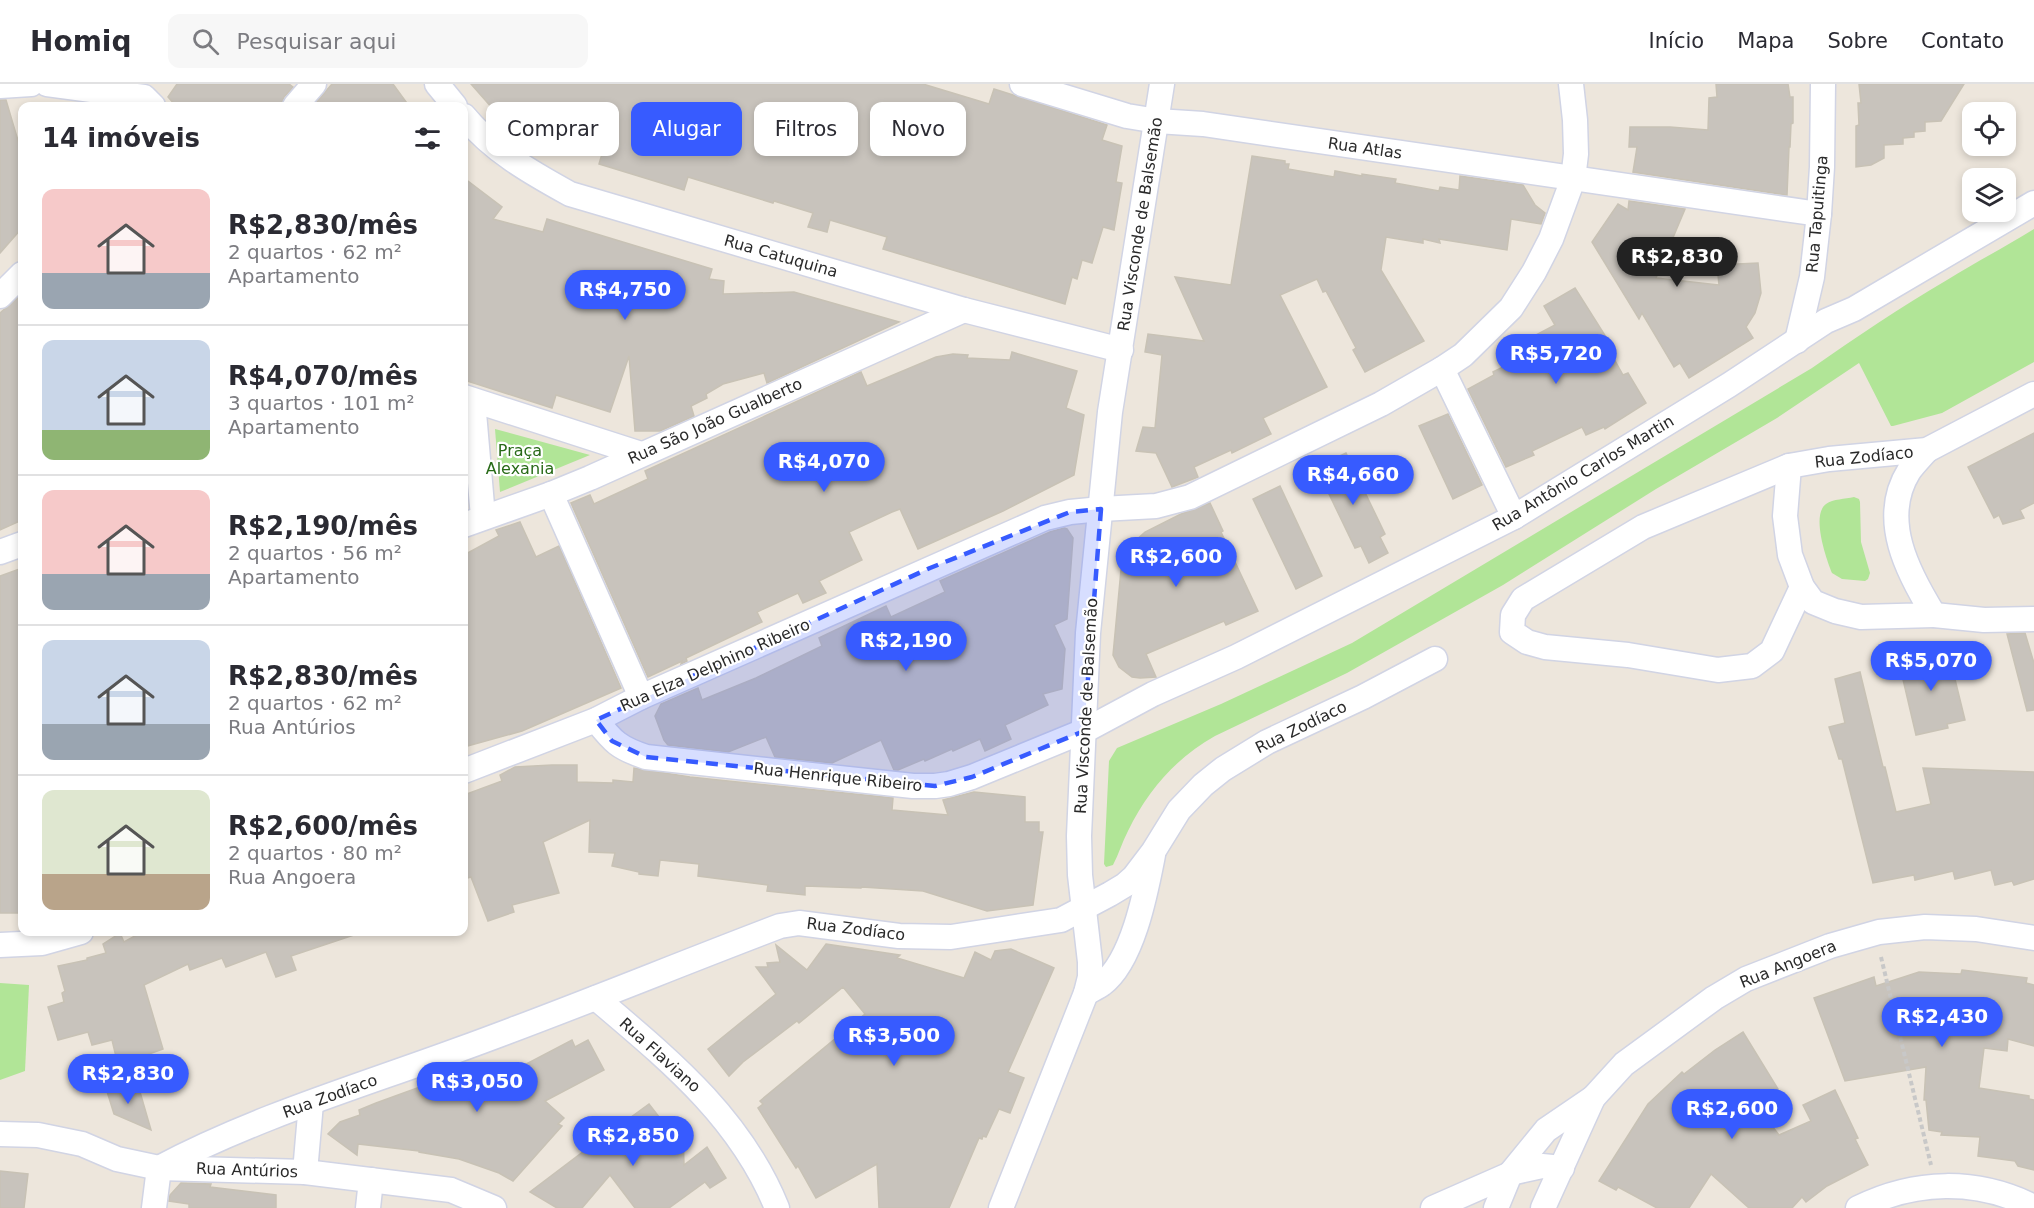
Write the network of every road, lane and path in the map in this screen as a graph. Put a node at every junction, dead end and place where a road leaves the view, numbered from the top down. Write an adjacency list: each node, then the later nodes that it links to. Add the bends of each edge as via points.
1 (30, 84): 9 (street)
2 (47, 84): 11 (street)
3 (314, 84): 12 (street)
4 (437, 84): 13 (street)
5 (1022, 84): 15 (street, Rua Atlas, via 1127,116)
6 (1162, 84): 15 (street, Rua Visconde de Balsemão)
7 (1571, 84): 16 (street, Rua Elza Delphino Ribeiro, via 1576,154)
8 (1823, 84): 18 (street, Rua Tapuitinga)
9 (0, 86)
10 (147, 96): 11 (street)
11 (98, 99)
12 (298, 102)
13 (452, 102)
14 (468, 121): 21 (street, Rua Catuquina, via 520,167 570,194)
15 (1157, 121): 16 (street, Rua Atlas, via 1203,124); 23 (street, Rua Visconde de Balsemão)
16 (1573, 179): 18 (street, Rua Atlas); 24 (street, Rua Elza Delphino Ribeiro, via 1551,238 1511,308 1463,355)
17 (2034, 203): 22 (street, Rua Antônio Carlos Martin)
18 (1819, 214): 22 (street, Rua Tapuitinga, via 1812,277)
19 (18, 277): 20 (street)
20 (0, 296)
21 (964, 310): 23 (street, Rua Catuquina); 28 (street, Rua São João Gualberto)
22 (1797, 341): 32 (street, Rua Antônio Carlos Martin)
23 (1120, 350): 31 (street, Rua Visconde de Balsemão)
24 (1442, 369): 31 (street, Rua Elza Delphino Ribeiro, via 1381,404 1190,497 1156,506); 32 (street)
25 (2034, 394): 27 (street, Rua Zodíaco)
26 (468, 399): 28 (street); 33 (street)
27 (1927, 450): 29 (street, Rua Zodíaco); 37 (street, via 1909,471 1896,514 1904,558)
28 (641, 453): 30 (street, Rua São João Gualberto)
29 (1789, 466): 36 (street, via 1785,516 1790,555); 36 (street, Rua Zodíaco, via 1643,527 1523,598 1513,615 1512,632 1545,647 1628,655 1718,670 1752,666 1772,651)
30 (551, 494): 33 (street, Rua São João Gualberto); 40 (street)
31 (1101, 509): 40 (street, Rua Elza Delphino Ribeiro, via 1045,518); 42 (street, Rua Visconde de Balsemão, via 1088,633)
32 (1514, 517): 42 (street, Rua Antônio Carlos Martin)
33 (473, 521)
34 (18, 545): 35 (street)
35 (0, 552)
36 (1802, 587): 37 (street, via 1813,602 1835,612 1861,617)
37 (1934, 615): 38 (street)
38 (2034, 619)
39 (1435, 659): 44 (street, Rua Zodíaco, via 1267,742 1223,769 1179,810)
40 (641, 697): 41 (street, Rua Elza Delphino Ribeiro)
41 (596, 720): 42 (street, Rua Henrique Ribeiro, via 612,741 646,757 913,786 949,784 972,777); 43 (street, Rua Elza Delphino Ribeiro)
42 (1084, 731): 45 (street, Rua Visconde de Balsemão, via 1078,837)
43 (468, 769)
44 (1154, 852): 45 (street, Rua Zodíaco, via 1125,885); 50 (street, via 1144,903 1127,948 1104,983)
45 (1084, 909): 50 (street, Rua Visconde de Balsemão, via 1090,962); 51 (street, Rua Zodíaco, via 1047,923 951,937 899,936 799,923 780,926)
46 (1875, 933): 48 (street, Rua Angoera, via 1925,927 1976,929); 52 (street, Rua Angoera, via 1746,979 1624,1064); 60 (path)
47 (67, 936): 49 (street, via 42,943)
48 (2034, 938)
49 (0, 945)
50 (1086, 993): 66 (street, Rua Visconde de Balsemão)
51 (596, 998): 53 (street, Rua Zodíaco); 65 (street, Rua Flaviano, via 668,1059 730,1125)
52 (1593, 1098): 56 (street, Rua Angoera); 58 (street, via 1546,1130)
53 (312, 1103): 55 (street, Rua Zodíaco, via 201,1146); 57 (street)
54 (0, 1134): 55 (street, Rua Antúrios, via 82,1144 117,1159)
55 (159, 1168): 57 (street, Rua Antúrios); 62 (street)
56 (1562, 1168): 58 (street, via 1542,1166); 69 (street, Rua Angoera)
57 (305, 1172): 59 (street, Rua Antúrios)
58 (1510, 1174): 67 (street); 68 (street)
59 (371, 1180): 63 (street); 64 (street, Rua Antúrios, via 451,1190)
60 (1938, 1197): 61 (street, via 1974,1187 2014,1197); 70 (street, via 1900,1191)
61 (2034, 1207)
62 (154, 1208)
63 (368, 1208)
64 (494, 1208)
65 (777, 1208)
66 (1000, 1208)
67 (1433, 1208)
68 (1496, 1208)
69 (1543, 1208)
70 (1858, 1208)

